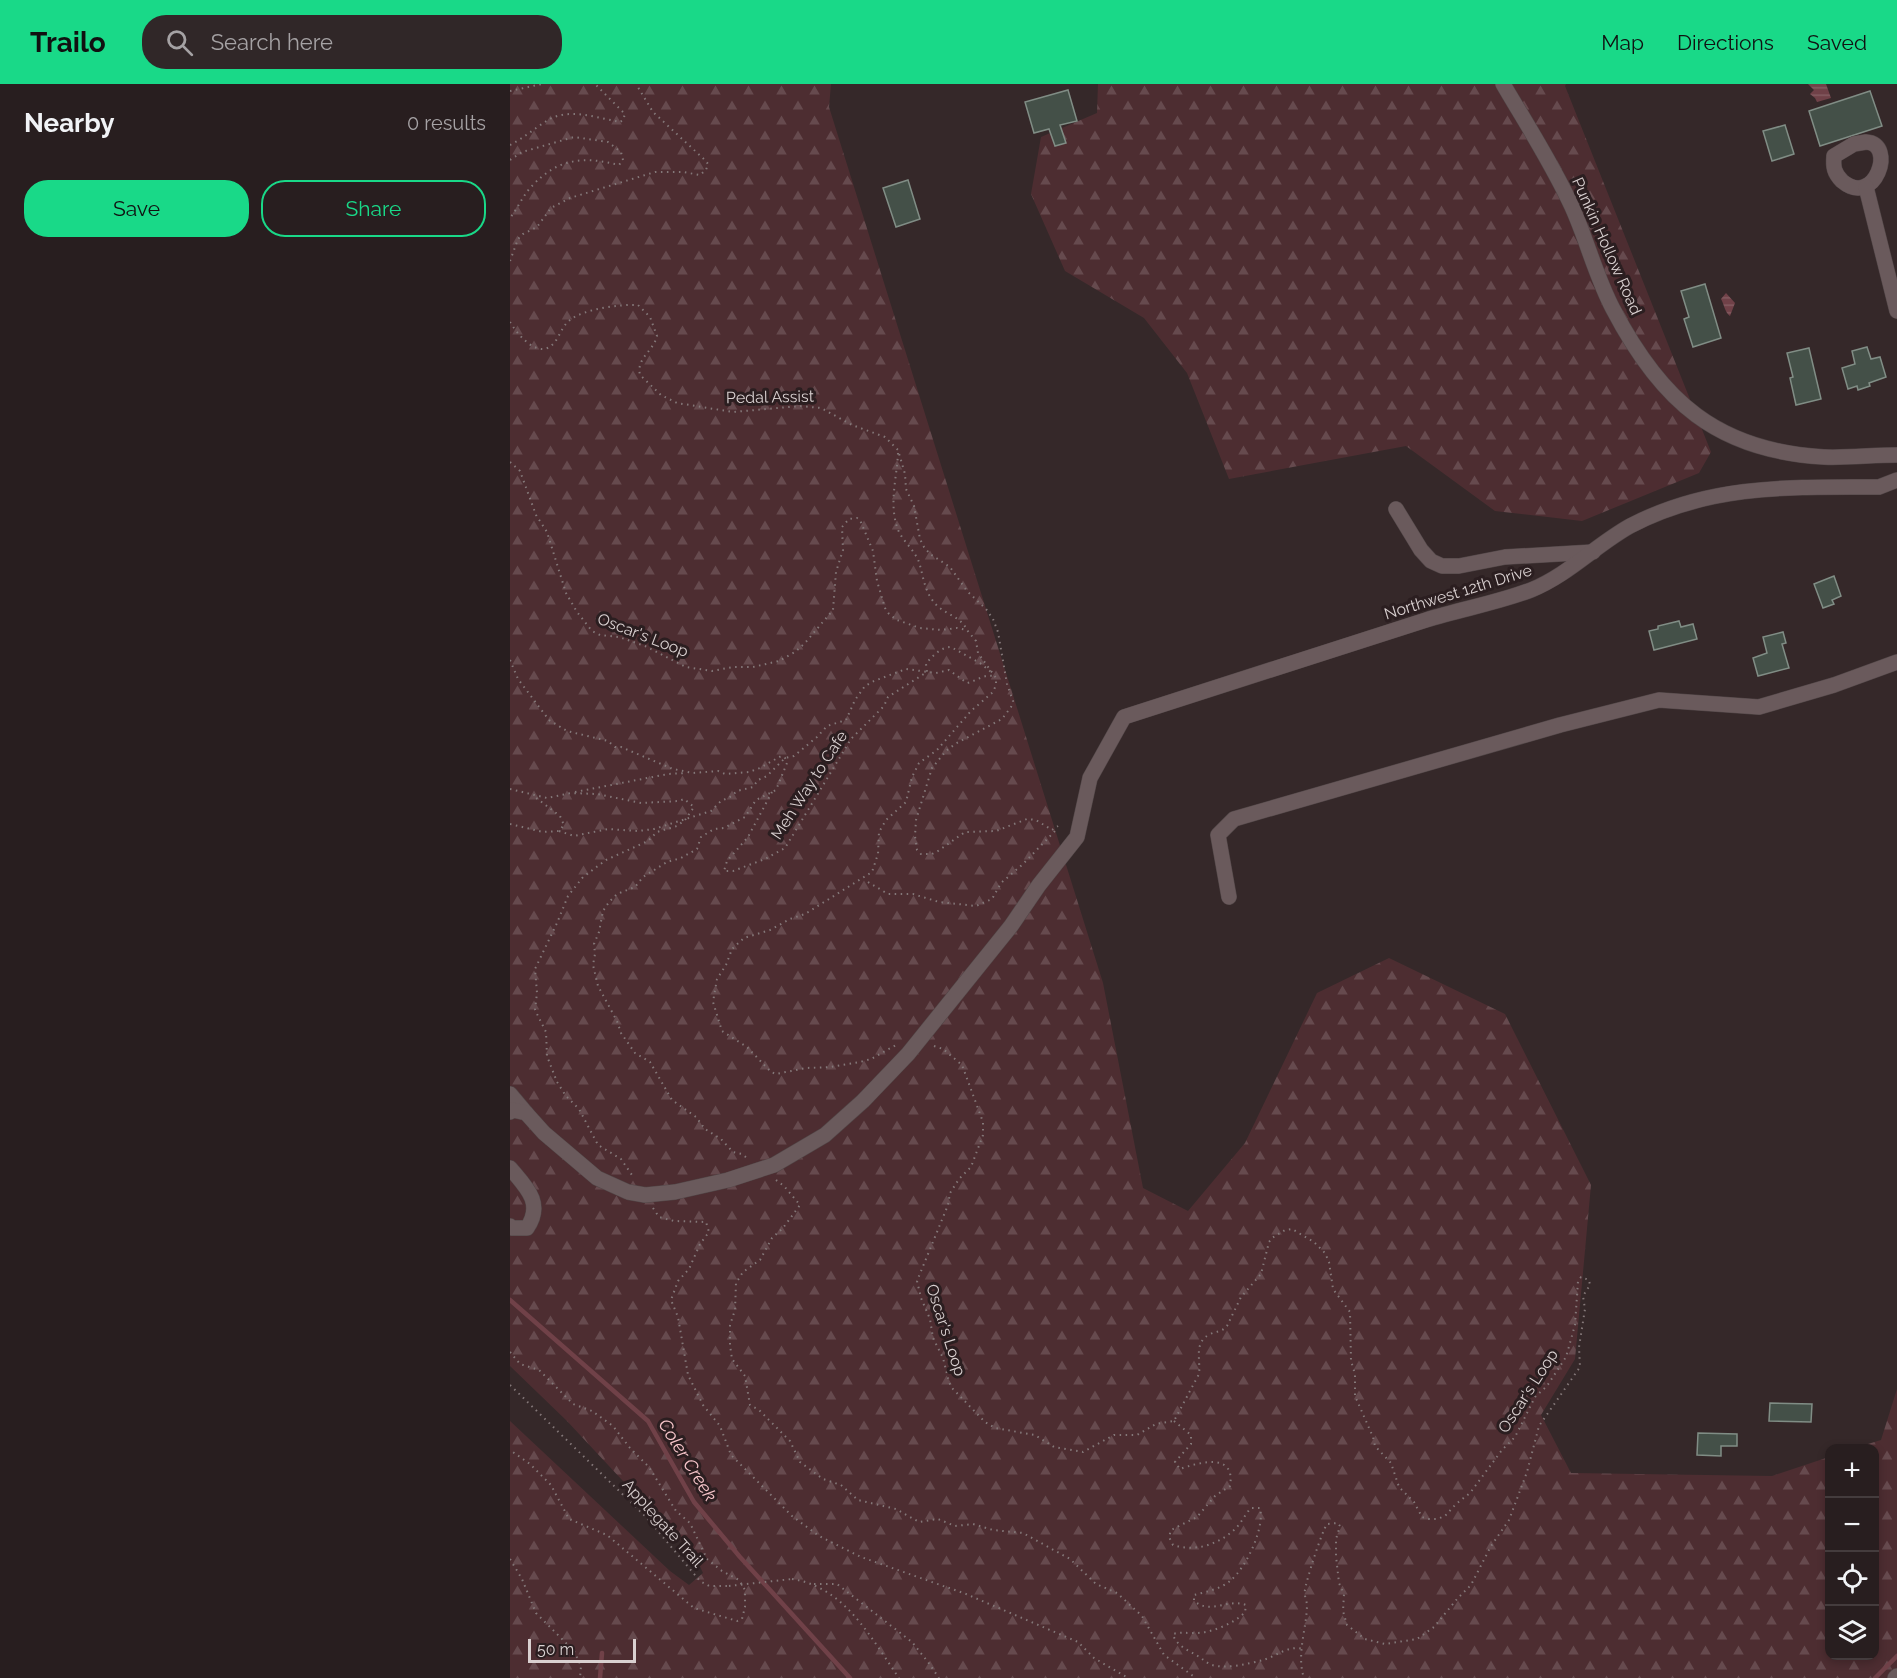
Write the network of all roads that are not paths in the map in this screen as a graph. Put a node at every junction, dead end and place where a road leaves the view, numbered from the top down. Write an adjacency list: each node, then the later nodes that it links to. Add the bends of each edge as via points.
1 (1503, 84): 4 (street, Punkin Hollow Road, via 1562,185 1612,307 1646,365 1688,410 1742,441 1781,452 1825,457)
2 (1866, 187): 3 (street)
3 (1897, 311)
4 (1897, 455)
5 (1897, 480): 7 (street, Northwest 12th Drive, via 1879,487 1784,488 1715,495 1684,503 1630,526)
6 (1396, 509): 7 (street, via 1421,550 1442,566 1505,557)
7 (1593, 552): 11 (street, Northwest 12th Drive, via 1532,589 1124,717 1090,778 1077,837 1011,926 917,1043 863,1101 825,1135 774,1165 675,1192 628,1192 597,1178)
8 (1897, 662): 9 (street, via 1759,707 1659,700 1234,819 1218,835)
9 (1229, 897)
10 (510, 1094): 11 (street)
11 (518, 1112)
12 (510, 1168): 13 (street, via 533,1199 534,1217 527,1228)
13 (510, 1226)

